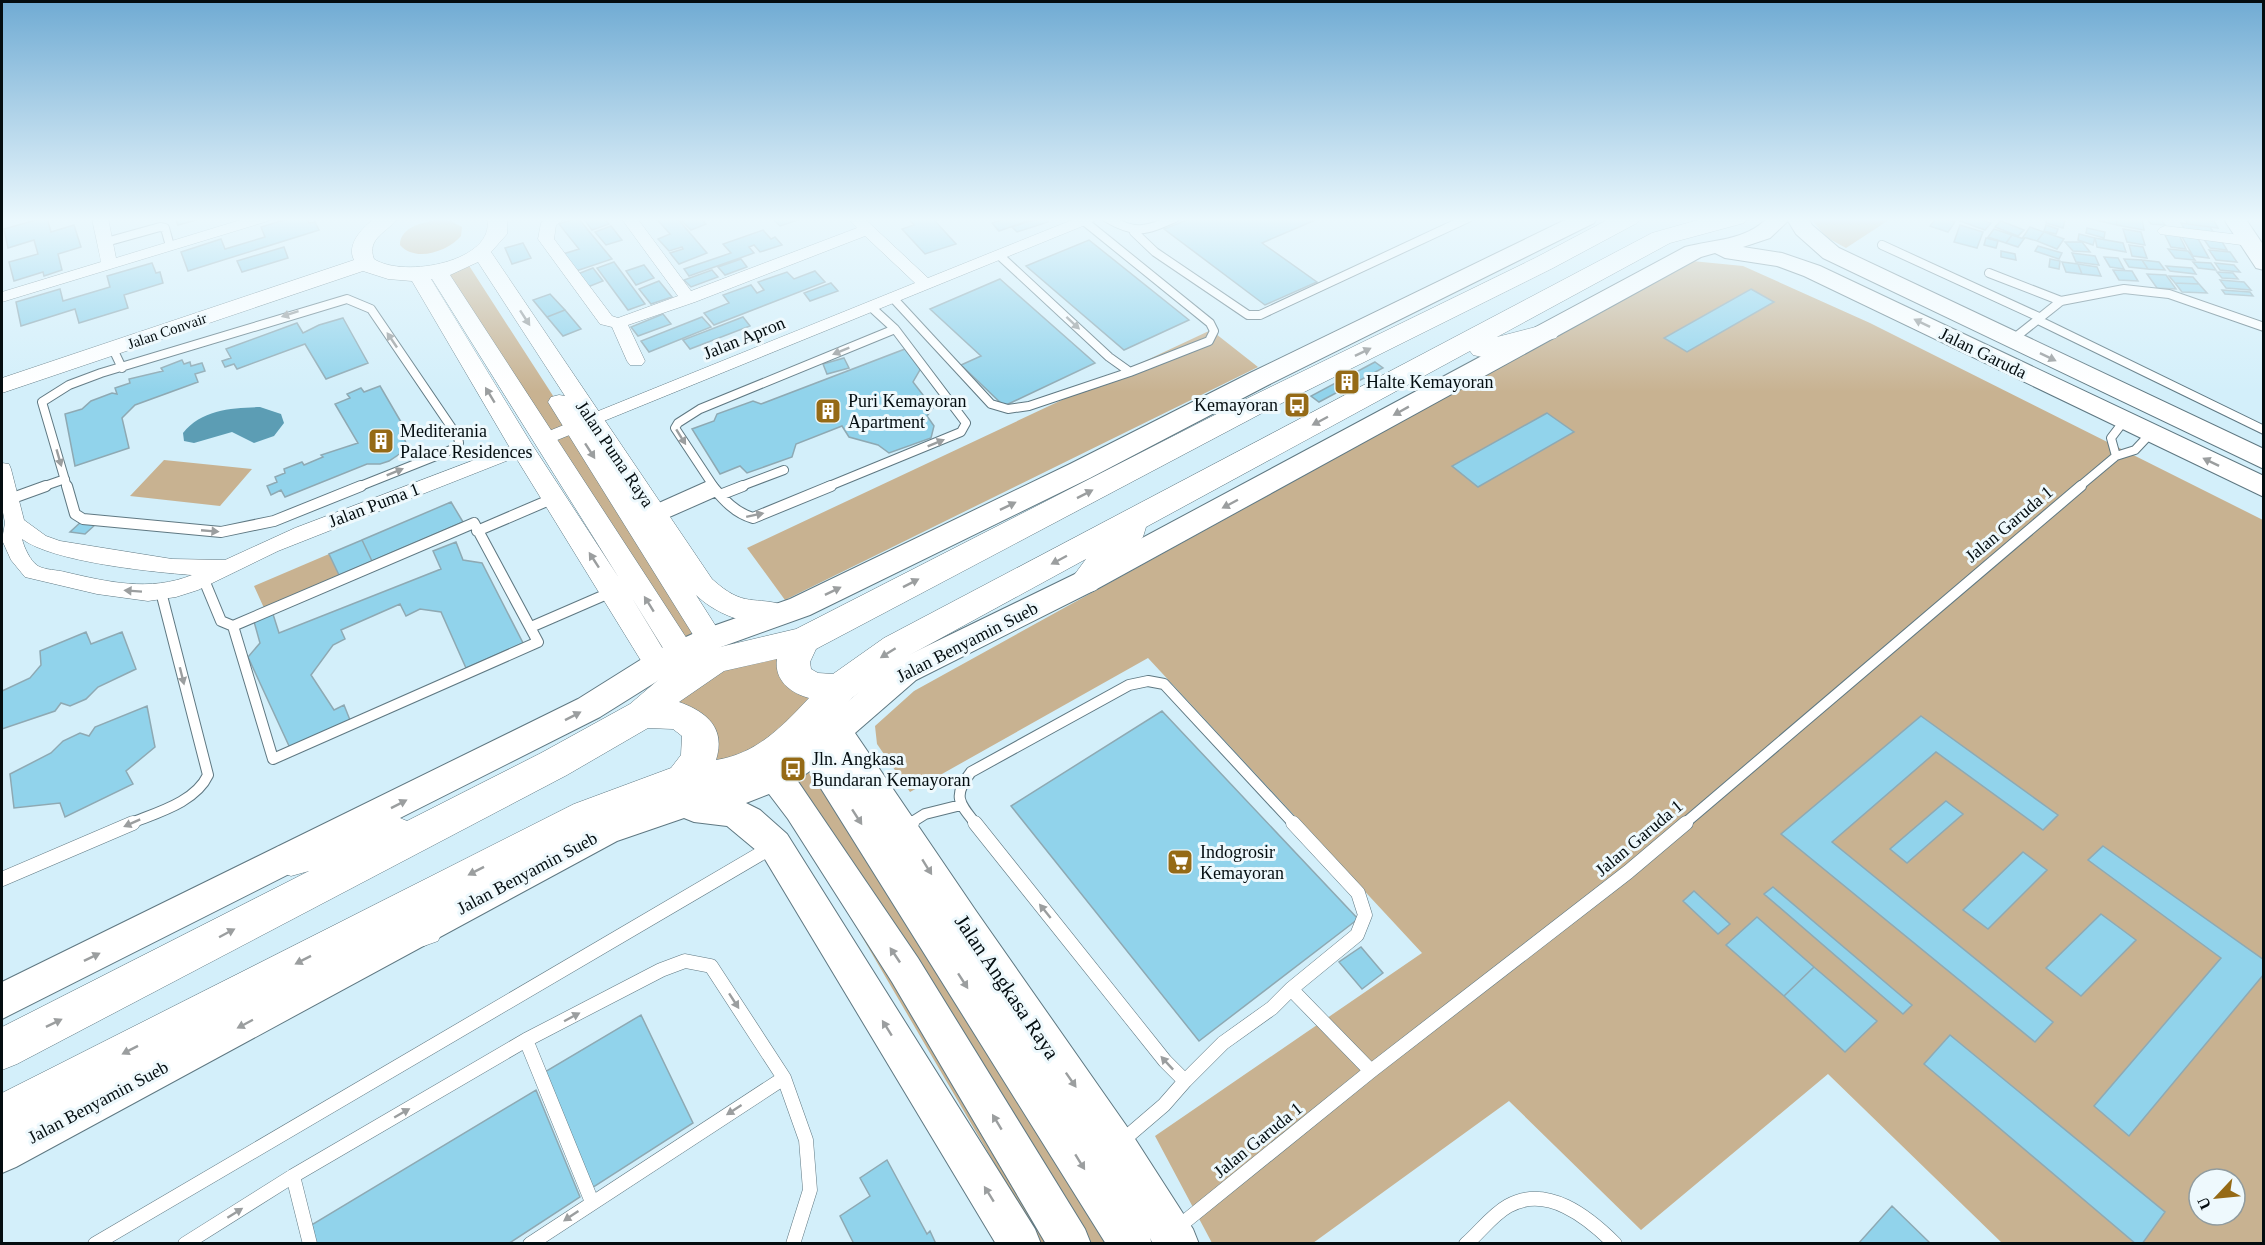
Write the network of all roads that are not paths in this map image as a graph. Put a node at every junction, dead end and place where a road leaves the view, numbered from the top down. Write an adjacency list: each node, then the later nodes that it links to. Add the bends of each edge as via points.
1 (70, 276): 27 (street)
2 (310, 276): 42 (street, Jalan Convair)
3 (322, 276): 38 (street, Jalan Convair)
4 (429, 276): 50 (street, one-way to 4)
5 (430, 276): 49 (street)
6 (487, 276): 46 (street, Jalan Puma Raya, one-way to 46)
7 (573, 276): 33 (street, via 606,320)
8 (672, 276): 29 (street)
9 (748, 276): 29 (street)
10 (916, 276): 25 (street)
11 (948, 276): 25 (street, Jalan Apron)
12 (1022, 276): 41 (lane, one-way to 41)
13 (1149, 276): 41 (lane, via 1201,316 1214,331 1209,341)
14 (1191, 276): 15 (lane, via 1248,315 1260,315)
15 (1343, 276)
16 (1466, 276): 26 (main road)
17 (1491, 276): 26 (main road)
18 (1515, 276): 44 (main road, one-way to 18)
19 (1590, 276): 40 (main road, Jalan Benyamin Sueb)
20 (1628, 276): 36 (main road, Jalan Benyamin Sueb)
21 (1823, 276): 45 (main road, Jalan Garuda, one-way to 21)
22 (1879, 276): 37 (main road, Jalan Garuda)
23 (1948, 276): 32 (lane)
24 (1997, 276): 30 (lane)
25 (926, 285): 28 (street, Jalan Apron)
26 (1442, 288): 44 (main road)
27 (2, 297)
28 (893, 298): 31 (street, Jalan Apron); 41 (lane, via 991,404 1008,409 1029,406)
29 (689, 299): 33 (street)
30 (2061, 302): 32 (lane); 34 (lane, via 2124,289 2157,291)
31 (871, 307): 35 (lane); 46 (street, Jalan Apron)
32 (2039, 319): 37 (lane); 47 (lane)
33 (619, 323): 39 (street)
34 (2264, 327)
35 (895, 329): 57 (lane, one-way to 57, via 700,409 678,423 675,428); 57 (lane, one-way to 35, via 740,514 753,518 961,432 966,423)
36 (1547, 332): 40 (main road); 65 (main road, Jalan Benyamin Sueb, one-way to 65)
37 (2013, 340): 52 (main road, Jalan Garuda, one-way to 52)
38 (118, 359): 43 (street, Jalan Convair); 55 (lane, one-way to 55, via 42,402); 55 (lane, one-way to 38, via 75,514 83,519 221,532 274,521 456,448 459,443 371,309 347,299)
39 (636, 361)
40 (1432, 362): 59 (main road, Jalan Benyamin Sueb, one-way to 59)
41 (1130, 372)
42 (2, 373)
43 (2, 386)
44 (1256, 392): 68 (main road, one-way to 44, via 800,607 1049,486); 72 (main road, one-way to 44)
45 (2124, 421): 48 (main road, Jalan Garuda); 51 (lane, via 2110,438)
46 (584, 424): 49 (street, Jalan Apron); 60 (street, Jalan Puma Raya); 71 (street, Jalan Puma Raya, one-way to 71)
47 (2264, 430)
48 (2151, 433): 51 (lane, Jalan Garuda 1, via 2135,450); 56 (main road, Jalan Garuda, one-way to 48)
49 (545, 439): 73 (street, one-way to 49)
50 (522, 448): 58 (street); 63 (street, Jalan Puma 1)
51 (2116, 456): 92 (lane, Jalan Garuda 1, via 1628,872)
52 (2262, 456)
53 (2, 469): 61 (street, Jalan Puma 1)
54 (784, 470): 57 (lane)
55 (65, 478): 61 (lane)
56 (2264, 488)
57 (716, 490): 60 (lane)
58 (554, 498): 62 (lane); 66 (street, one-way to 58)
59 (1147, 512): 65 (main road); 74 (main road, Jalan Benyamin Sueb, one-way to 74, via 896,647)
60 (655, 514): 68 (street, Jalan Puma Raya, via 713,597 742,611)
61 (9, 522): 63 (street, Jalan Puma 1, via 58,548 172,566); 67 (street, Jalan Puma 1, one-way to 61, via 127,591 32,572 18,555)
62 (477, 531): 69 (lane, via 474,524); 70 (lane)
63 (228, 566): 64 (street, Jalan Puma 1)
64 (204, 580): 67 (street, Jalan Puma 1); 69 (lane, via 221,621)
65 (1085, 582): 76 (main road, Jalan Benyamin Sueb, via 905,671)
66 (614, 591): 70 (lane); 73 (street)
67 (161, 592): 84 (lane, one-way to 84, via 208,775 206,781 195,793 171,806)
68 (778, 613): 71 (main road)
69 (233, 626): 70 (lane, via 273,759 538,642)
70 (531, 627)
71 (710, 639): 73 (main road)
72 (804, 640): 74 (main road, via 792,661 795,675 813,688); 75 (main road, via 715,660 676,685)
73 (669, 659): 83 (main road, one-way to 73, via 589,708)
74 (840, 688): 78 (main road, Jalan Benyamin Sueb, via 774,754)
75 (642, 714): 78 (main road, via 663,712 682,716 694,725 701,741 699,759); 80 (main road)
76 (825, 749): 77 (main road); 81 (main road, Jalan Angkasa Raya); 86 (main road, Jalan Angkasa Raya, one-way to 86)
77 (780, 783): 78 (main road, Jalan Benyamin Sueb); 107 (main road, one-way to 77, via 905,969)
78 (677, 793): 82 (main road, via 739,814); 85 (main road, Jalan Benyamin Sueb); 87 (main road, Jalan Benyamin Sueb, one-way to 87, via 645,792 587,815)
79 (961, 805): 81 (lane, via 925,814); 88 (lane, via 957,796 971,772 1129,685 1148,681 1164,684 1358,893 1365,915 1357,935); 94 (lane, one-way to 79, via 1165,1062)
80 (454, 814): 83 (main road); 91 (main road, one-way to 80)
81 (902, 828): 86 (main road, Jalan Angkasa Raya, one-way to 86)
82 (774, 845): 101 (lane); 106 (main road, one-way to 82)
83 (291, 859): 89 (main road, one-way to 83)
84 (2, 879)
85 (424, 928): 87 (main road); 97 (main road, Jalan Benyamin Sueb, one-way to 97)
86 (949, 931): 96 (main road, Jalan Angkasa Raya, one-way to 96); 108 (main road, Jalan Angkasa Raya, one-way to 108)
87 (344, 939): 95 (main road, Jalan Benyamin Sueb, one-way to 95)
88 (1291, 989): 92 (lane); 94 (lane, via 1272,1008 1223,1043)
89 (2, 1001)
90 (526, 1040): 93 (lane, one-way to 93, via 685,961 711,966); 98 (lane, one-way to 90); 99 (lane)
91 (2, 1049)
92 (1371, 1071): 100 (lane, Jalan Garuda 1)
93 (784, 1078): 99 (lane, one-way to 99); 105 (lane, via 806,1140 810,1190)
94 (1185, 1081): 96 (lane, via 1156,1113)
95 (2, 1116)
96 (1116, 1145): 100 (main road, Jalan Angkasa Raya)
97 (2, 1153)
98 (293, 1176): 102 (lane, one-way to 98); 103 (lane)
99 (592, 1202): 104 (lane, one-way to 104)
100 (1169, 1240)
101 (95, 1244)
102 (185, 1244)
103 (310, 1244)
104 (530, 1244)
105 (793, 1244)
106 (1020, 1244)
107 (1070, 1244)
108 (1131, 1244)
109 (1466, 1244): 110 (lane, via 1509,1205 1530,1199 1551,1199 1601,1228)
110 (1615, 1244)

